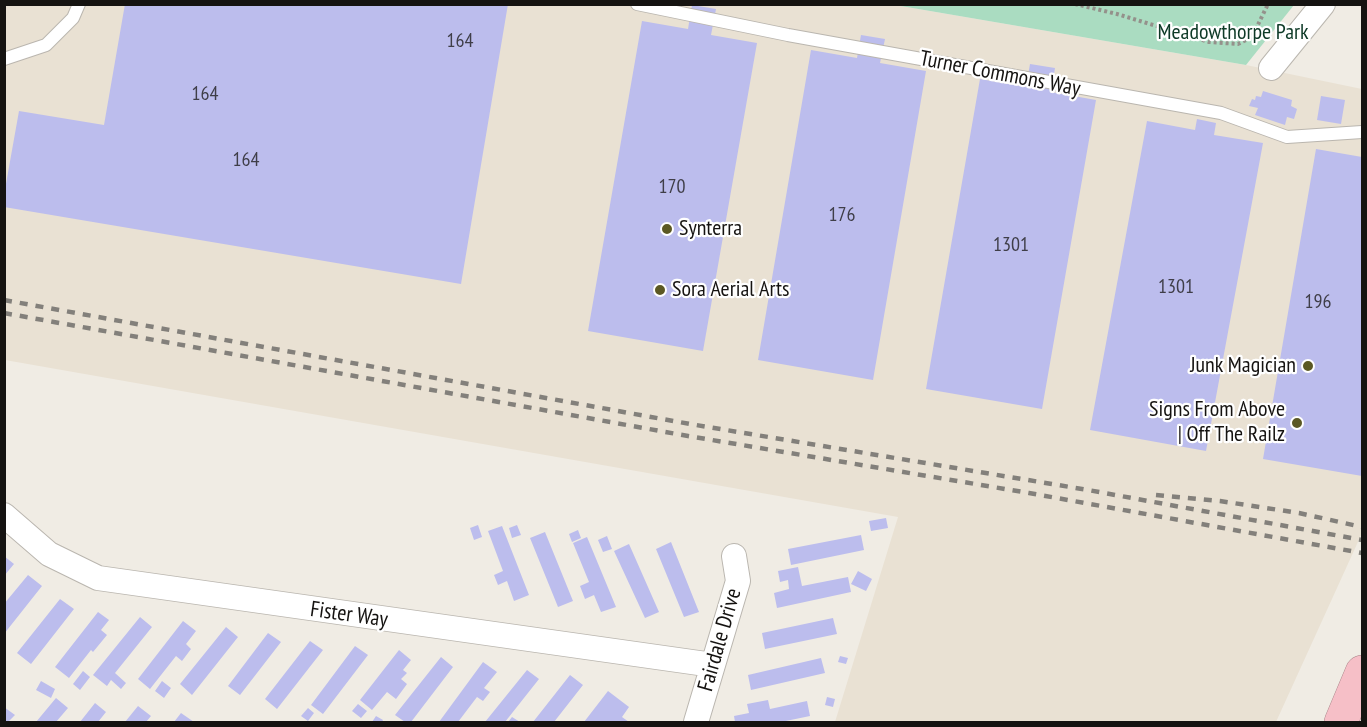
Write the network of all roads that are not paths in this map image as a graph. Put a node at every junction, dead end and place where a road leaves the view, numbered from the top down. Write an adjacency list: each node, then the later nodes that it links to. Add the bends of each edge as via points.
1 (79, 4): 4 (lane, via 73,18 46,45)
2 (637, 4): 6 (lane, Turner Commons Way, via 1221,113 1287,137)
3 (1323, 4): 5 (street)
4 (4, 59)
5 (1271, 68)
6 (1362, 132)
7 (4, 515): 9 (street, Fister Way, via 49,554 98,578)
8 (734, 556): 9 (street, Fairdale Drive, via 738,581)
9 (713, 665): 11 (street, Fairdale Drive)
10 (1362, 672): 12 (highway)
11 (696, 723)
12 (1341, 723)

